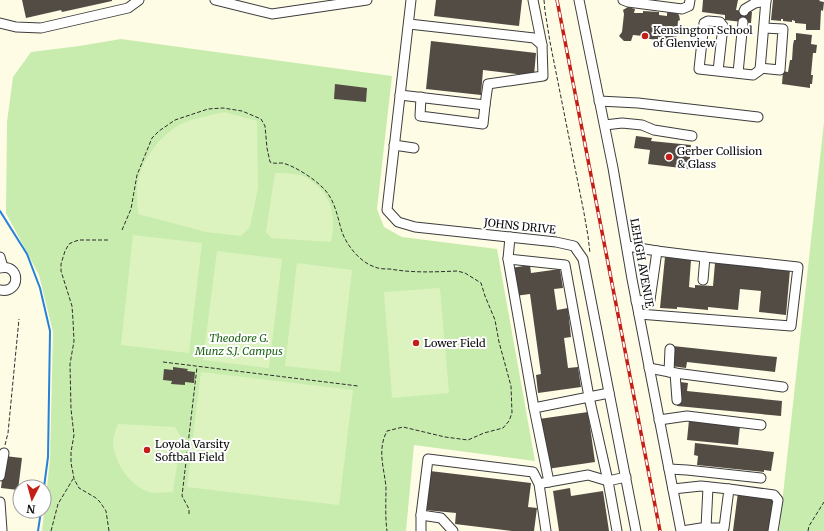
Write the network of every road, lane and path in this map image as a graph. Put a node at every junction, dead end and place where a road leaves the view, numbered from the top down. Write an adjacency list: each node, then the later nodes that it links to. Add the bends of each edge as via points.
1 (139, 0): 12 (street, via 128,8 41,28 16,28)
2 (215, 0): 3 (street, via 272,14)
3 (367, 0)
4 (411, 0): 13 (street, JOHNS DRIVE)
5 (533, 0): 15 (street)
6 (579, 0): 21 (street, LEHIGH AVENUE)
7 (624, 0): 8 (street, via 682,9 689,6)
8 (690, 0)
9 (766, 1): 10 (street, via 755,3); 14 (street)
10 (744, 11)
11 (743, 22): 18 (street)
12 (0, 23)
13 (409, 24): 15 (street, via 534,38); 19 (street, JOHNS DRIVE)
14 (764, 28): 16 (street); 16 (street, via 783,29 780,70)
15 (542, 45): 22 (street, via 542,76 488,84)
16 (760, 68): 18 (street, via 752,75)
17 (718, 71): 17 (street, via 699,69 704,23 708,20 720,22 723,26); 18 (street)
18 (738, 73)
19 (400, 95): 20 (street); 26 (street, JOHNS DRIVE)
20 (421, 97): 22 (street); 22 (street, via 420,116 483,124)
21 (599, 101): 23 (street); 24 (street, LEHIGH AVENUE)
22 (485, 105)
23 (758, 117)
24 (605, 125): 25 (street, via 642,125 654,130); 31 (street, LEHIGH AVENUE)
25 (692, 136)
26 (394, 145): 27 (street); 29 (street, JOHNS DRIVE, via 388,210 398,222 415,227)
27 (414, 148)
28 (122, 230): 74 (path, via 131,209 137,175 152,138 175,120 208,109 224,108 242,111 261,119 265,126 270,162 292,167 322,186 332,200 348,245 365,262 375,267 403,272 457,271 481,283 495,320 511,386 512,413 509,422 503,428 468,440 403,427 387,431 382,450)
29 (510, 237): 35 (street); 49 (street, JOHNS DRIVE, via 574,246 583,259)
30 (110, 240): 60 (path, via 73,242 69,244 62,258 61,271 74,320 70,364 74,435 71,463)
31 (627, 246): 32 (street); 39 (street, LEHIGH AVENUE)
32 (657, 251): 34 (street); 39 (street, via 650,300)
33 (0, 257): 36 (street)
34 (705, 257): 37 (street); 40 (street, via 798,267 791,326)
35 (508, 259): 50 (street, via 565,265); 52 (street)
36 (2, 267): 38 (street, via 12,270 16,281 8,290)
37 (702, 280)
38 (0, 290)
39 (636, 300): 40 (street, LEHIGH AVENUE)
40 (639, 314): 45 (street, LEHIGH AVENUE)
41 (19, 319): 55 (path)
42 (670, 349): 46 (street)
43 (163, 362): 44 (path)
44 (197, 366): 47 (path); 68 (path, via 182,496)
45 (649, 368): 46 (street); 53 (street, LEHIGH AVENUE)
46 (672, 372): 48 (street); 51 (street)
47 (358, 386)
48 (783, 386)
49 (609, 393): 50 (street); 58 (street, JOHNS DRIVE)
50 (589, 397): 52 (street); 61 (street)
51 (677, 400)
52 (534, 408): 62 (street)
53 (659, 420): 54 (street, via 687,416); 56 (street, LEHIGH AVENUE)
54 (761, 425)
55 (4, 453): 57 (street)
56 (669, 469): 59 (street); 64 (street, LEHIGH AVENUE)
57 (0, 476)
58 (626, 477): 61 (street); 79 (street, JOHNS DRIVE)
59 (761, 478)
60 (74, 479): 72 (path, via 58,504); 73 (path, via 79,488 93,495 106,511)
61 (608, 481): 62 (street, via 588,475); 78 (street)
62 (544, 483): 69 (street, via 533,472 428,459); 77 (street)
63 (708, 487): 64 (street); 65 (street); 70 (street)
64 (673, 489): 80 (street, LEHIGH AVENUE)
65 (729, 489): 70 (street, via 724,528); 81 (street, via 774,494 778,500)
66 (0, 502): 71 (street)
67 (824, 502): 82 (path)
68 (189, 514)
69 (421, 515): 75 (street); 76 (street, via 441,518)
70 (706, 528): 80 (street)
71 (0, 531)
72 (51, 531)
73 (108, 531)
74 (387, 531)
75 (421, 531)
76 (453, 531)
77 (546, 531)
78 (617, 531)
79 (636, 531)
80 (681, 531)
81 (773, 531)
82 (808, 531)

